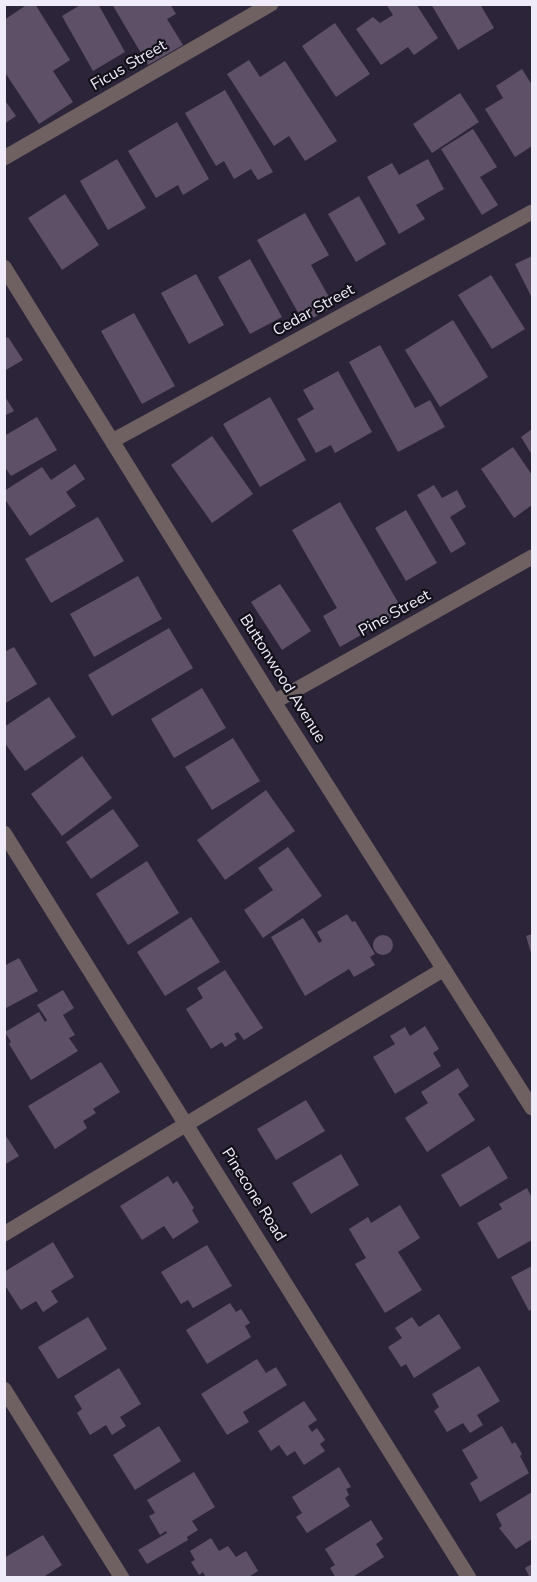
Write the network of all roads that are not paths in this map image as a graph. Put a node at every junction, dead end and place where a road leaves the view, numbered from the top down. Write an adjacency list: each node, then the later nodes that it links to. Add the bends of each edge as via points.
1 (271, 4): 2 (street, Ficus Street)
2 (4, 158)
3 (532, 212): 5 (street, Cedar Street)
4 (4, 267): 5 (street, Buttonwood Avenue)
5 (112, 441): 7 (street, Buttonwood Avenue)
6 (532, 557): 7 (street, Pine Street)
7 (274, 702): 9 (street, Buttonwood Avenue)
8 (4, 833): 11 (street, Pinecone Road)
9 (444, 969): 10 (street, Buttonwood Avenue); 11 (street)
10 (532, 1108)
11 (187, 1123): 12 (street); 15 (street, Pinecone Road)
12 (4, 1234)
13 (4, 1389): 14 (street)
14 (122, 1578)
15 (470, 1578)

